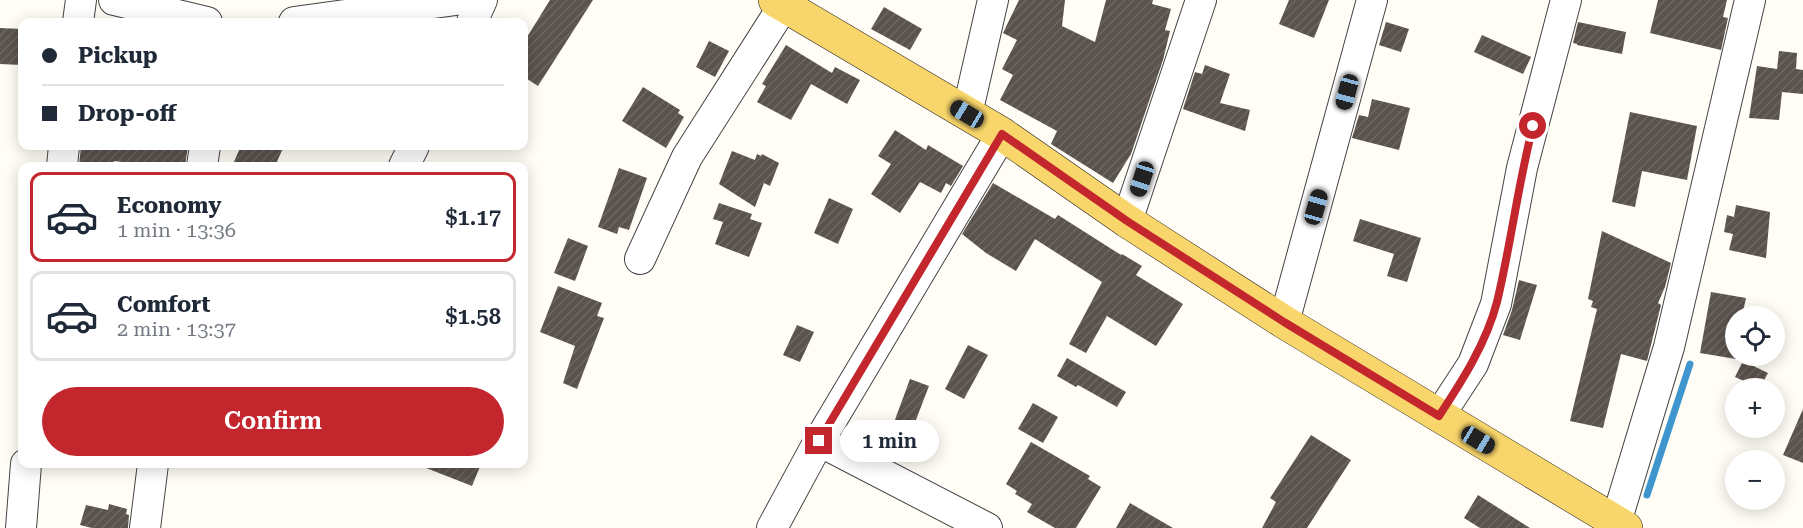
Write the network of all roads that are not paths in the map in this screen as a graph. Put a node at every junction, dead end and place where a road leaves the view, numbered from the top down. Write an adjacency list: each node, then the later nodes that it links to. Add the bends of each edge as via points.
1 (81, 0): 11 (street)
2 (114, 0): 12 (street)
3 (456, 0): 13 (street)
4 (482, 0): 14 (street)
5 (993, 0): 15 (street)
6 (1201, 0): 17 (street)
7 (1372, 0): 19 (street)
8 (1566, 0): 20 (street, via 1522,168 1496,304 1473,364)
9 (1750, 0): 24 (street, via 1669,347)
10 (780, 3): 15 (main road); 18 (street, via 687,158)
11 (79, 18)
12 (190, 18)
13 (323, 18)
14 (474, 18)
15 (967, 114): 16 (main road)
16 (1002, 134): 17 (main road); 21 (street)
17 (1127, 221): 19 (main road)
18 (640, 259)
19 (1284, 322): 20 (main road)
20 (1439, 416): 24 (main road)
21 (819, 441): 27 (street); 28 (street)
22 (26, 468): 25 (street)
23 (152, 468): 26 (street)
24 (1621, 525)
25 (21, 528)
26 (145, 528)
27 (772, 528)
28 (987, 528)

